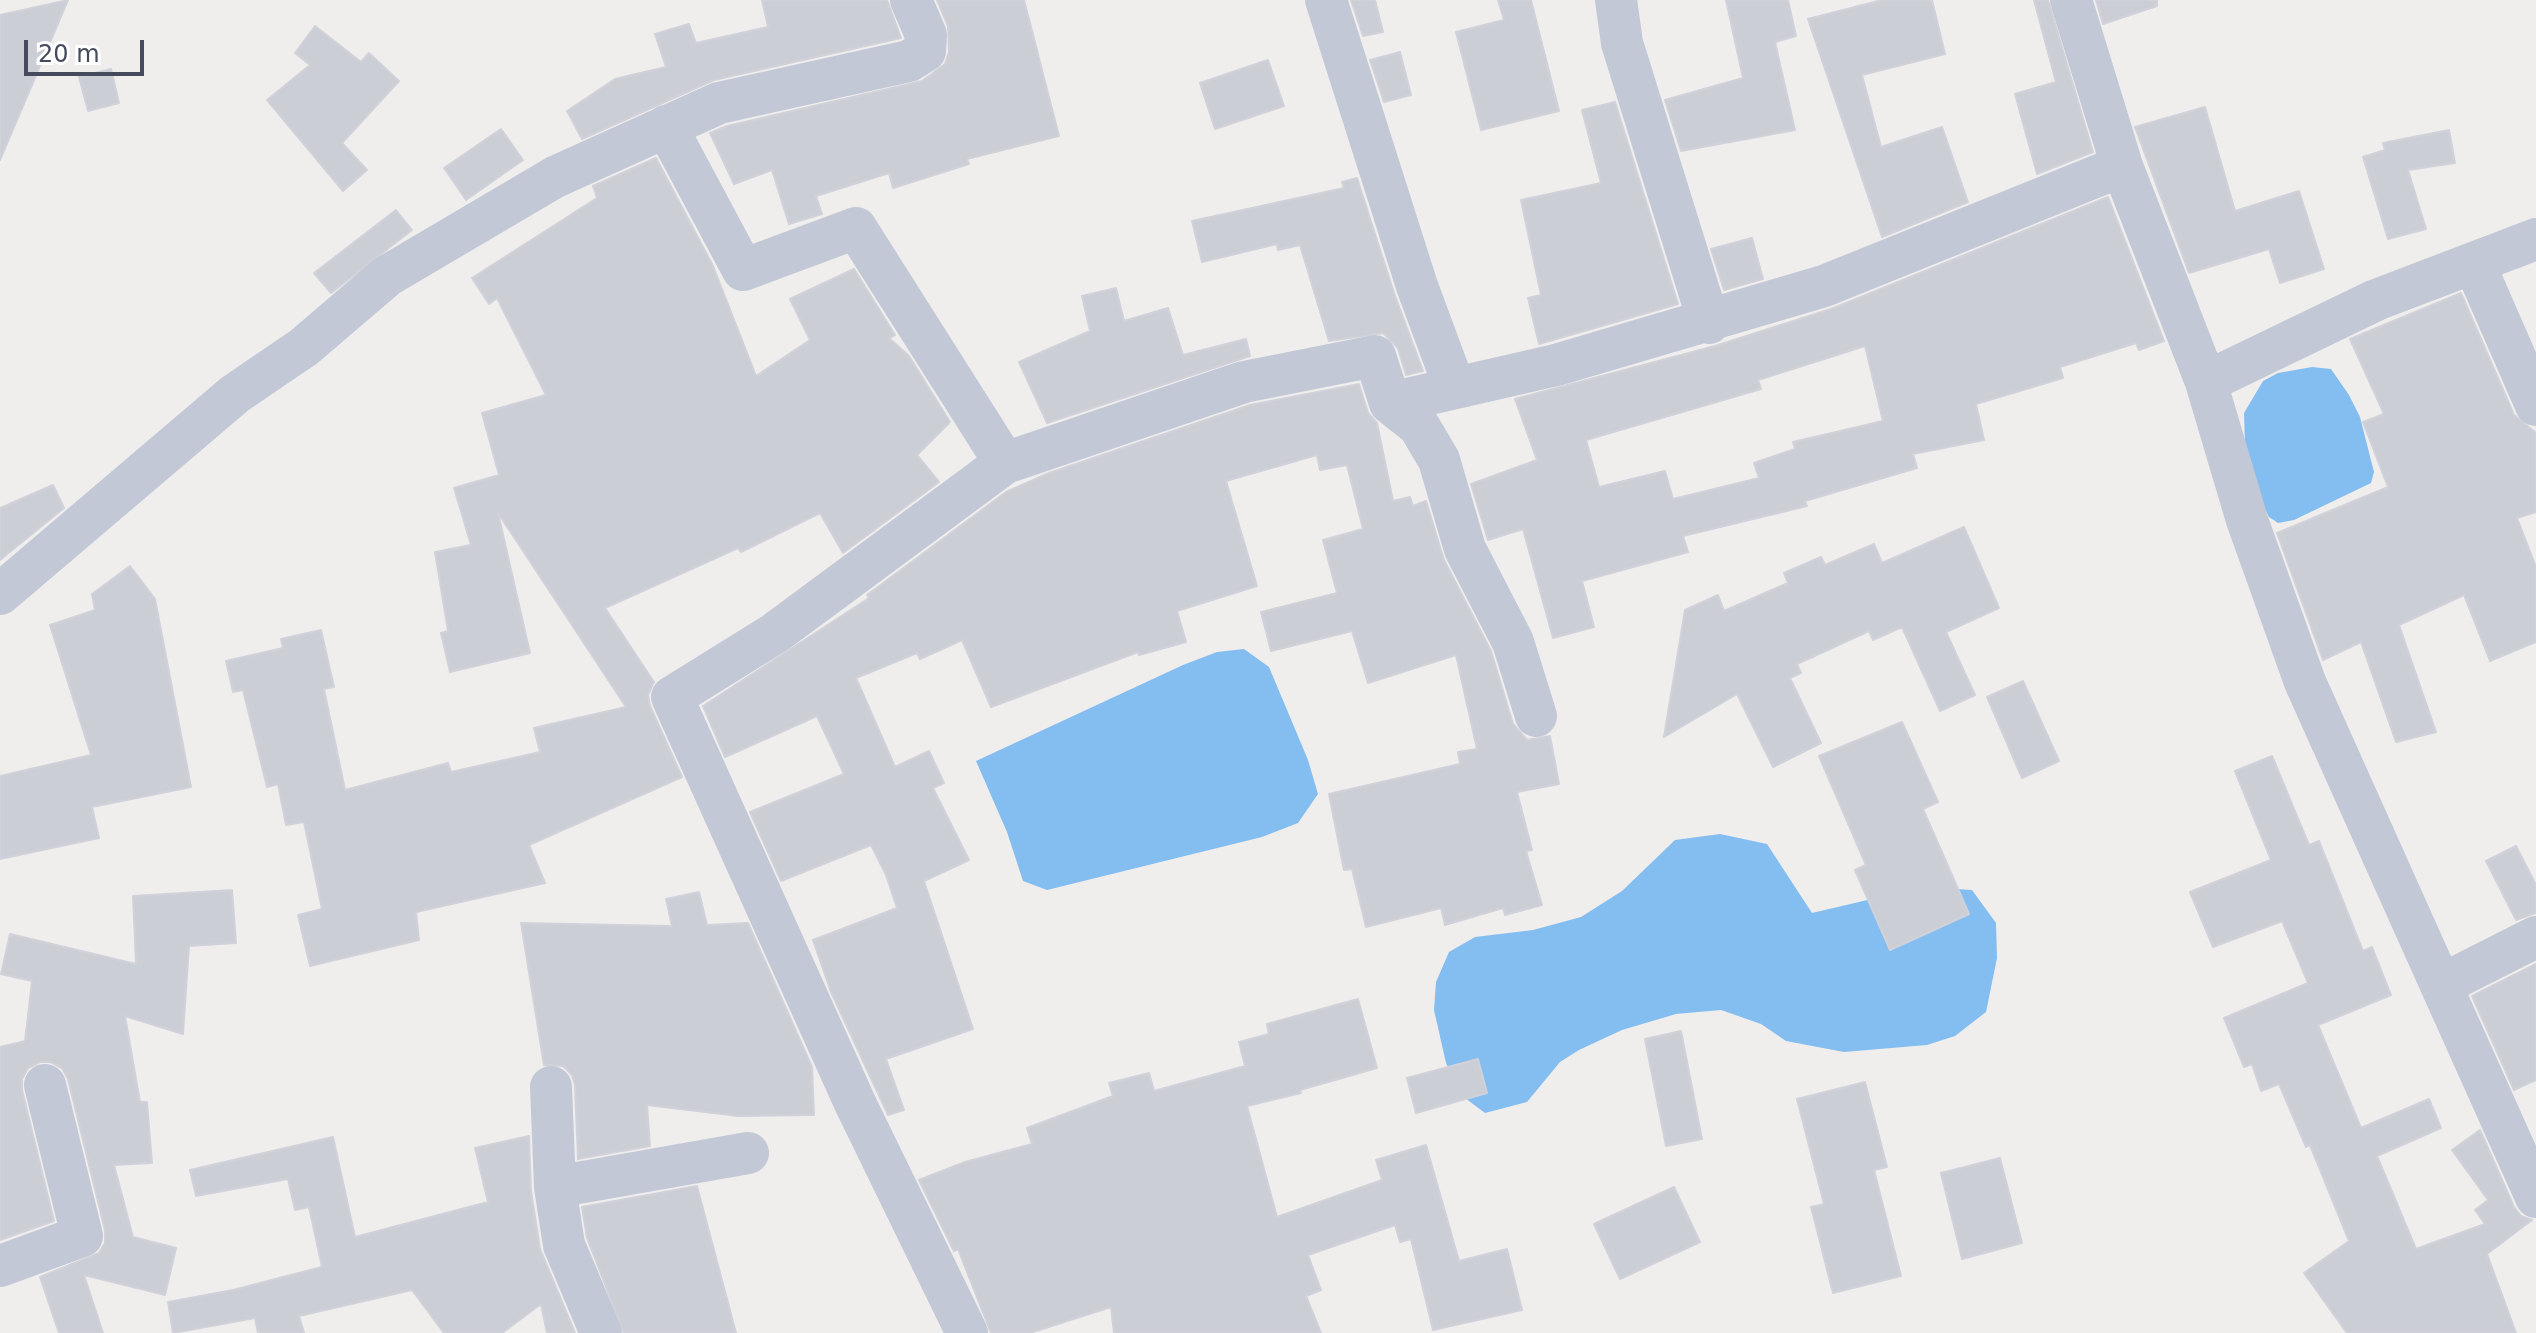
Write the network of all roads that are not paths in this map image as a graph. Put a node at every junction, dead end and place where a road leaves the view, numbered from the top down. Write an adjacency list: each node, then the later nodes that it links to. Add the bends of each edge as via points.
1 (911, 0): 5 (street, via 926,35 925,51 909,61 719,103)
2 (1326, 0): 11 (street)
3 (1616, 0): 9 (street, via 1622,43)
4 (2071, 0): 6 (street)
5 (666, 126): 14 (street, via 743,270 856,228); 15 (street, via 555,177 387,276 304,347 235,394)
6 (2122, 166): 9 (street, via 1824,286); 10 (street)
7 (2536, 239): 8 (street)
8 (2474, 263): 10 (street, via 2376,300); 13 (street)
9 (1709, 323): 11 (street, via 1556,365)
10 (2206, 382): 18 (street, via 2247,520 2305,682)
11 (1454, 386): 12 (street)
12 (1390, 403): 14 (street, via 1375,356 1244,382); 16 (street, via 1419,426 1439,460 1465,549 1513,642)
13 (2536, 405)
14 (1005, 463): 26 (street, via 775,633 672,697 855,1103)
15 (0, 594)
16 (1536, 716)
17 (2536, 937): 18 (street)
18 (2441, 985): 23 (street)
19 (45, 1085): 24 (street, via 82,1236)
20 (551, 1087): 22 (street)
21 (748, 1153): 22 (street)
22 (555, 1187): 25 (street, via 564,1245)
23 (2536, 1197)
24 (0, 1266)
25 (601, 1333)
26 (967, 1333)

